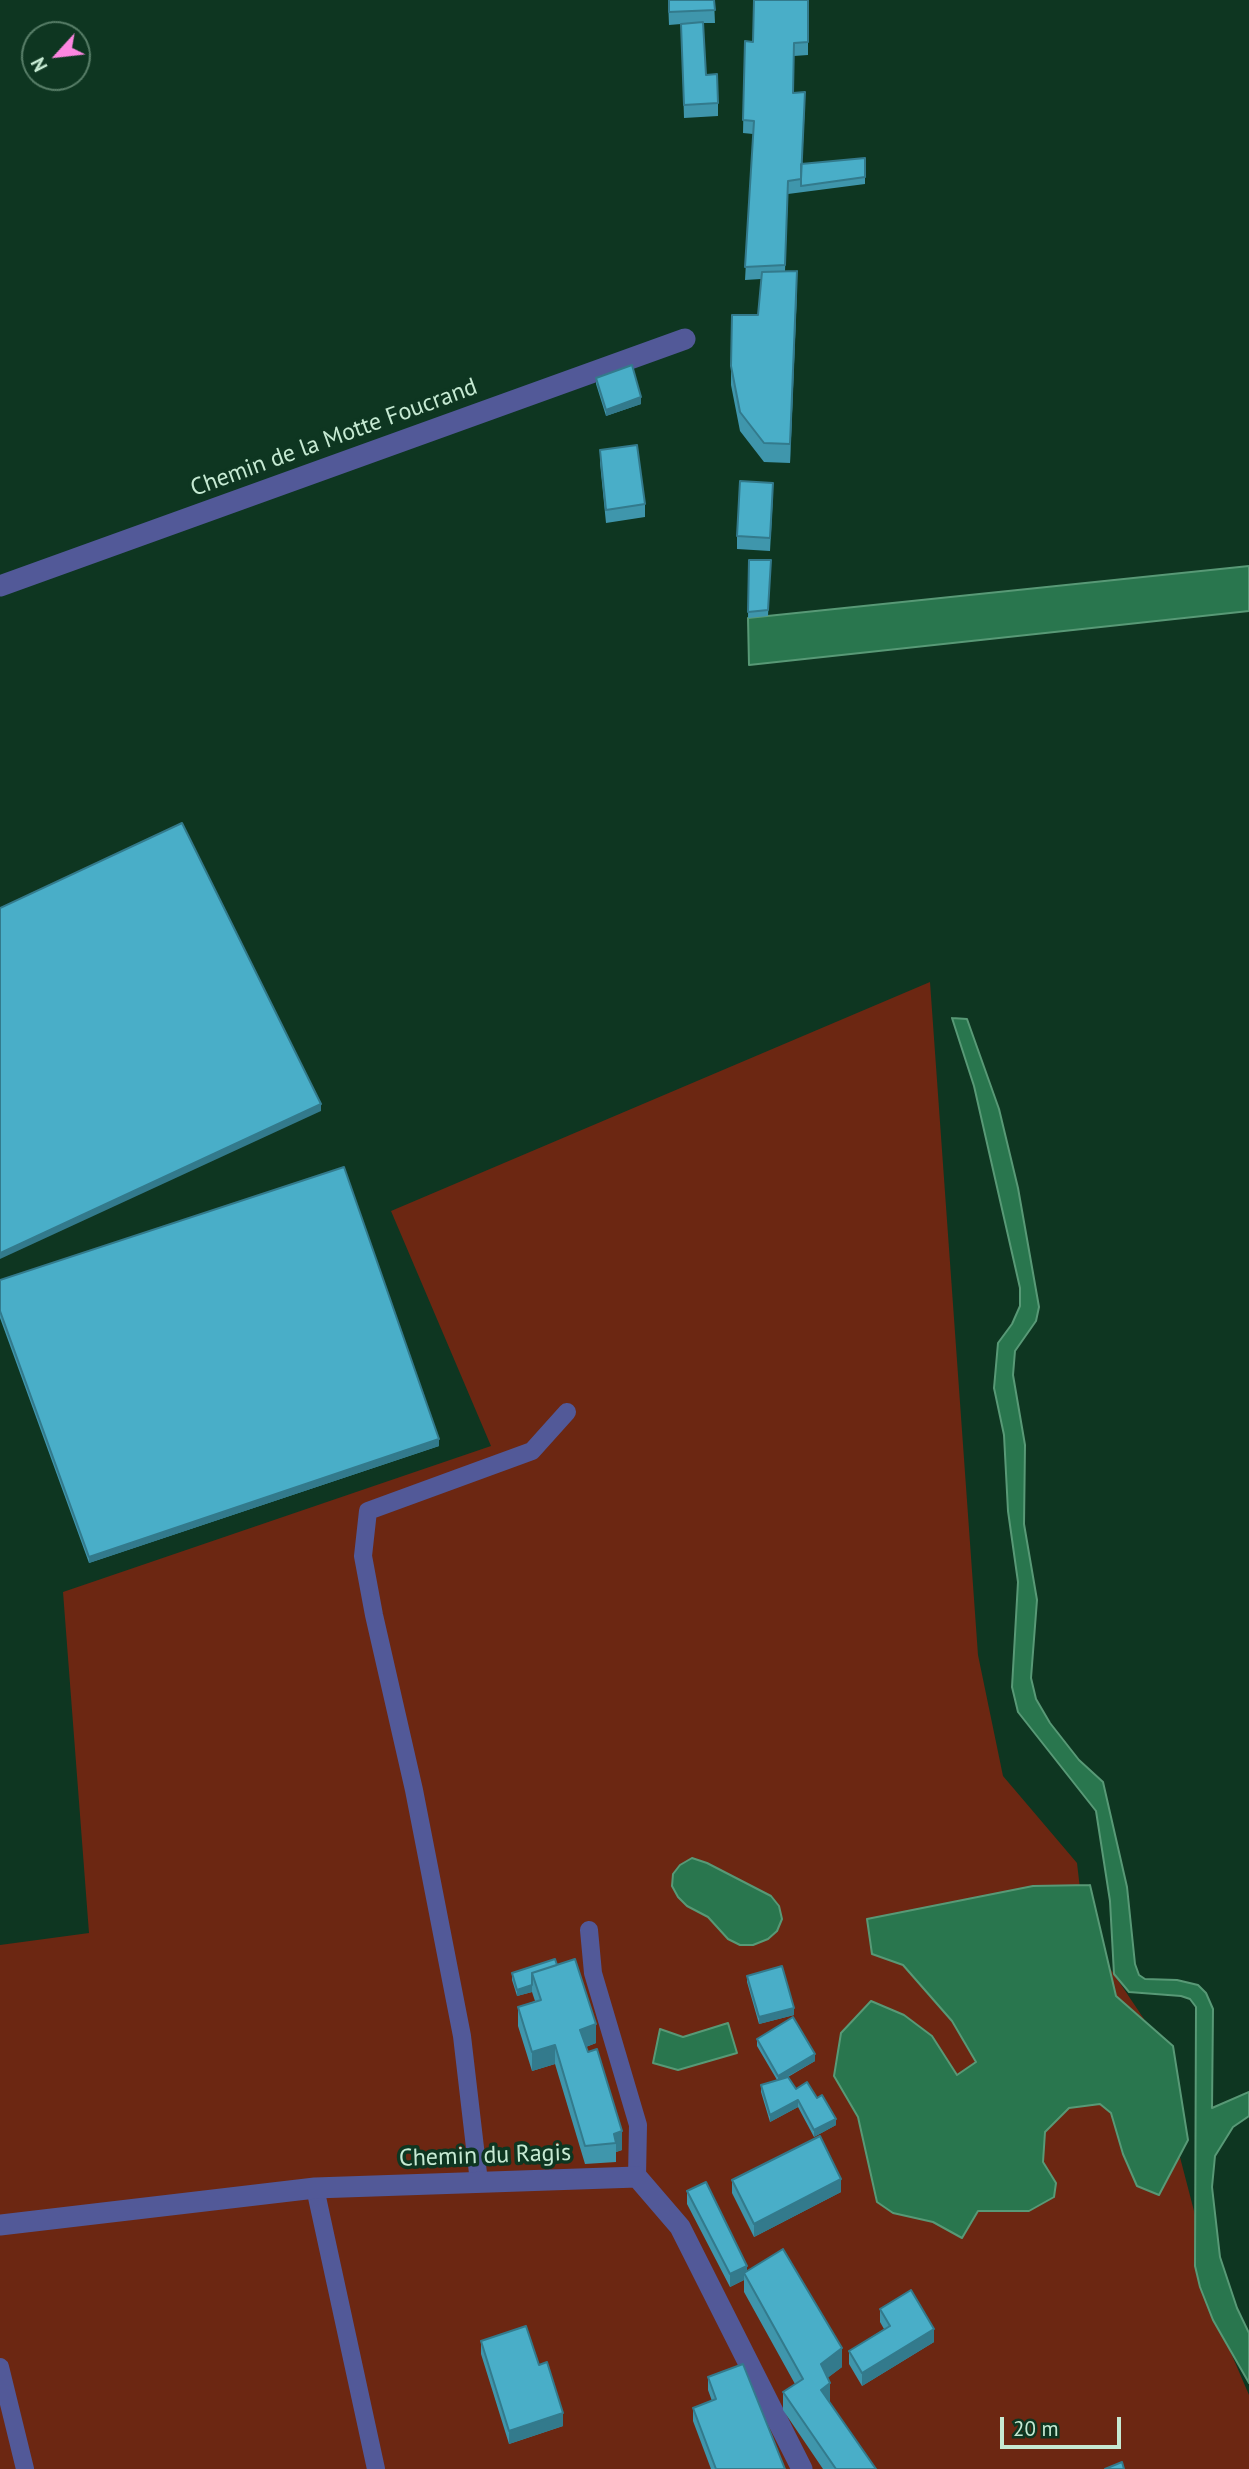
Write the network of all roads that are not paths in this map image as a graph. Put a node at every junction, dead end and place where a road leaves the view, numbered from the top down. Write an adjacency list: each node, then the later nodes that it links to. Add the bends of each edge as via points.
1 (685, 339): 2 (street, Chemin de la Motte Foucrand)
2 (0, 586)
3 (567, 1412): 6 (lane, via 533,1451 368,1511 364,1544 374,1615 412,1777 462,2036)
4 (589, 1930): 5 (lane, via 593,1973 638,2126)
5 (637, 2177): 6 (street, Chemin du Ragis); 12 (street, via 680,2227)
6 (479, 2182): 7 (street, Chemin du Ragis)
7 (315, 2188): 8 (street, Chemin du Ragis); 11 (lane)
8 (0, 2225)
9 (0, 2367): 10 (lane)
10 (25, 2469)
11 (376, 2469)
12 (802, 2469)

